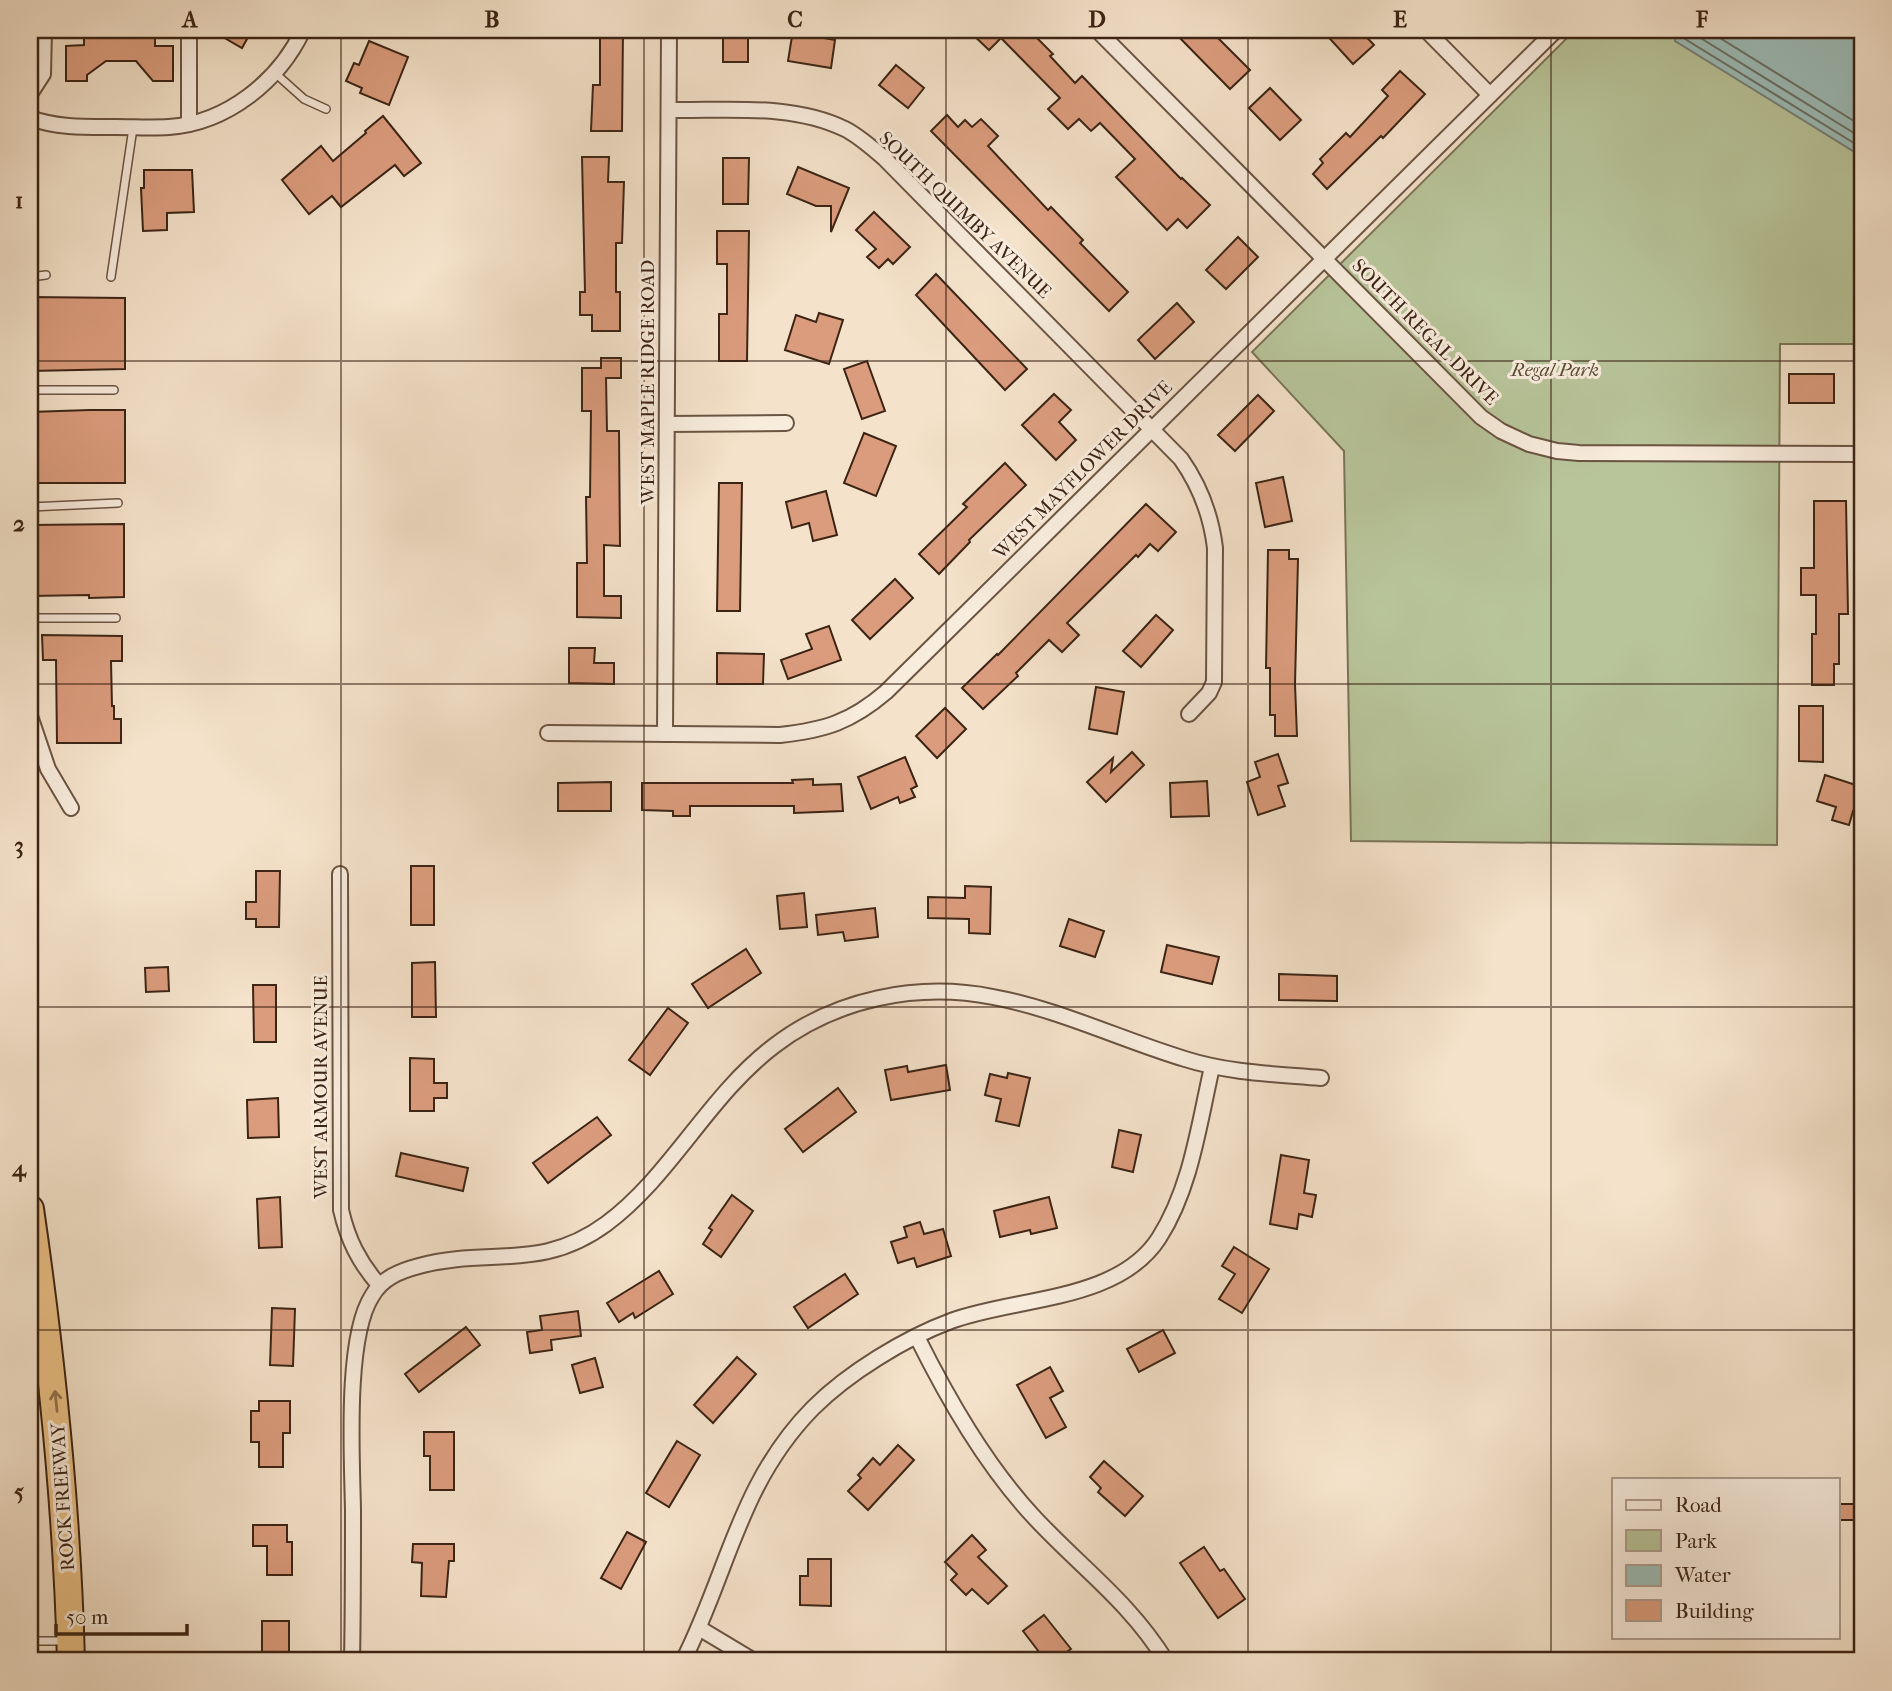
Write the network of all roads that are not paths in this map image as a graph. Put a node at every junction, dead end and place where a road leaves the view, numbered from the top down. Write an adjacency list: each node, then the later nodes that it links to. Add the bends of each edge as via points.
1 (44, 30): 9 (street, via 43,74)
2 (189, 30): 14 (street)
3 (303, 30): 8 (street)
4 (669, 30): 12 (street, WEST MAPLE RIDGE ROAD)
5 (1097, 30): 16 (street, SOUTH REGAL DRIVE)
6 (1426, 30): 10 (street)
7 (1556, 30): 10 (street, WEST MAYFLOWER DRIVE)
8 (275, 73): 11 (lane, via 304,99); 14 (street, via 239,103)
9 (30, 94)
10 (1490, 95): 16 (street, WEST MAYFLOWER DRIVE)
11 (326, 109)
12 (669, 110): 23 (street, WEST MAPLE RIDGE ROAD); 24 (street, SOUTH QUIMBY AVENUE, via 797,113 853,134 884,158)
13 (30, 118): 15 (street, via 60,125)
14 (189, 124): 15 (street)
15 (133, 127): 18 (lane)
16 (1325, 259): 24 (street, WEST MAYFLOWER DRIVE); 25 (street, SOUTH REGAL DRIVE, via 1481,417 1529,444 1579,453)
17 (46, 275): 19 (lane)
18 (111, 276)
19 (30, 277)
20 (30, 390): 21 (lane)
21 (114, 390)
22 (786, 423): 23 (street)
23 (667, 424): 33 (street, WEST MAPLE RIDGE ROAD)
24 (1153, 429): 30 (street, SOUTH QUIMBY AVENUE, via 1193,476 1214,537 1214,682); 33 (street, WEST MAYFLOWER DRIVE, via 886,692 853,717 810,732 780,735)
25 (1862, 454)
26 (118, 503): 27 (lane)
27 (30, 507)
28 (30, 618): 29 (lane)
29 (116, 618)
30 (1189, 714)
31 (30, 716): 34 (street, via 48,769)
32 (548, 733): 33 (street, WEST MAYFLOWER DRIVE)
33 (665, 734)
34 (71, 808)
35 (340, 874): 39 (street, WEST ARMOUR AVENUE, via 341,1210 355,1252)
36 (1212, 1067): 37 (street); 39 (street, via 990,996 923,992 853,1004 805,1025 755,1061 632,1203 604,1226 562,1249 538,1255 447,1260 418,1266); 40 (street, via 1180,1195 1147,1254 1085,1288 964,1317)
37 (1321, 1078)
38 (30, 1209): 43 (highway, ROCK FREEWAY, one-way to 38, via 56,1407)
39 (379, 1284): 44 (street, via 361,1323 355,1358)
40 (917, 1336): 41 (street, via 832,1391 787,1438 761,1475 738,1523); 47 (street, via 1009,1489 1138,1620)
41 (699, 1628): 45 (street); 46 (street)
42 (30, 1641): 43 (lane)
43 (71, 1651)
44 (352, 1661)
45 (683, 1661)
46 (754, 1661)
47 (1166, 1661)

